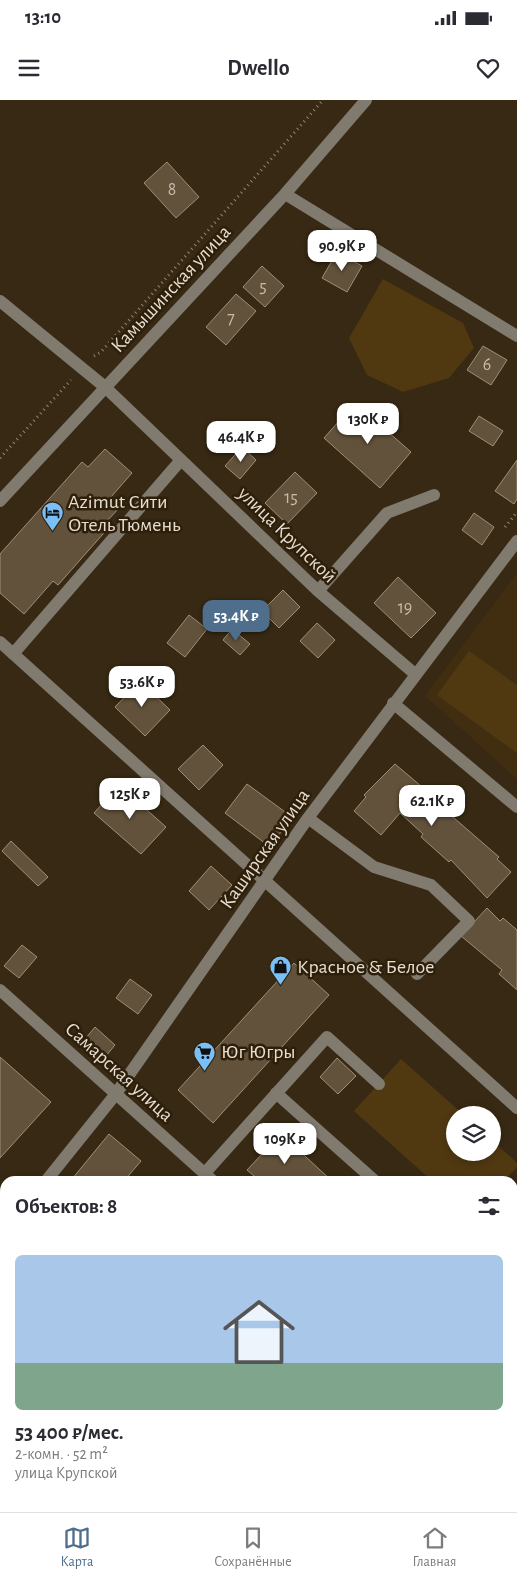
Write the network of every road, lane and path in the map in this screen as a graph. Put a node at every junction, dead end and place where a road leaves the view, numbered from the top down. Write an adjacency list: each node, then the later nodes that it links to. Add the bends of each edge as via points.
1 (323, 100): 6 (path, via 101,352)
2 (366, 100): 3 (street, Камышинская улица)
3 (285, 194): 5 (street); 7 (street, Камышинская улица)
4 (0, 301): 6 (street, улица Крупской)
5 (517, 336)
6 (79, 365): 7 (street, улица Крупской); 8 (path, via 69,385)
7 (105, 387): 9 (street, улица Крупской); 11 (street, Камышинская улица)
8 (0, 458)
9 (182, 460): 13 (street, улица Крупской); 15 (street)
10 (434, 495): 13 (street, via 388,512)
11 (0, 500)
12 (517, 541): 16 (street, Каширская улица)
13 (318, 591): 16 (street, улица Крупской)
14 (0, 642): 15 (street)
15 (14, 654): 20 (street)
16 (415, 674): 17 (street, Каширская улица)
17 (393, 703): 18 (street); 19 (street, Каширская улица)
18 (517, 806)
19 (308, 818): 20 (street, Каширская улица); 21 (street, via 374,867 431,885 469,922)
20 (266, 882): 25 (street, Каширская улица); 26 (street)
21 (417, 974)
22 (0, 990): 25 (street, Самарская улица)
23 (379, 1084): 24 (street, via 327,1036)
24 (276, 1093): 29 (street); 30 (street)
25 (115, 1095): 27 (street, Каширская улица); 28 (street, Самарская улица)
26 (517, 1108)
27 (50, 1176)
28 (208, 1176)
29 (210, 1176)
30 (369, 1176)

